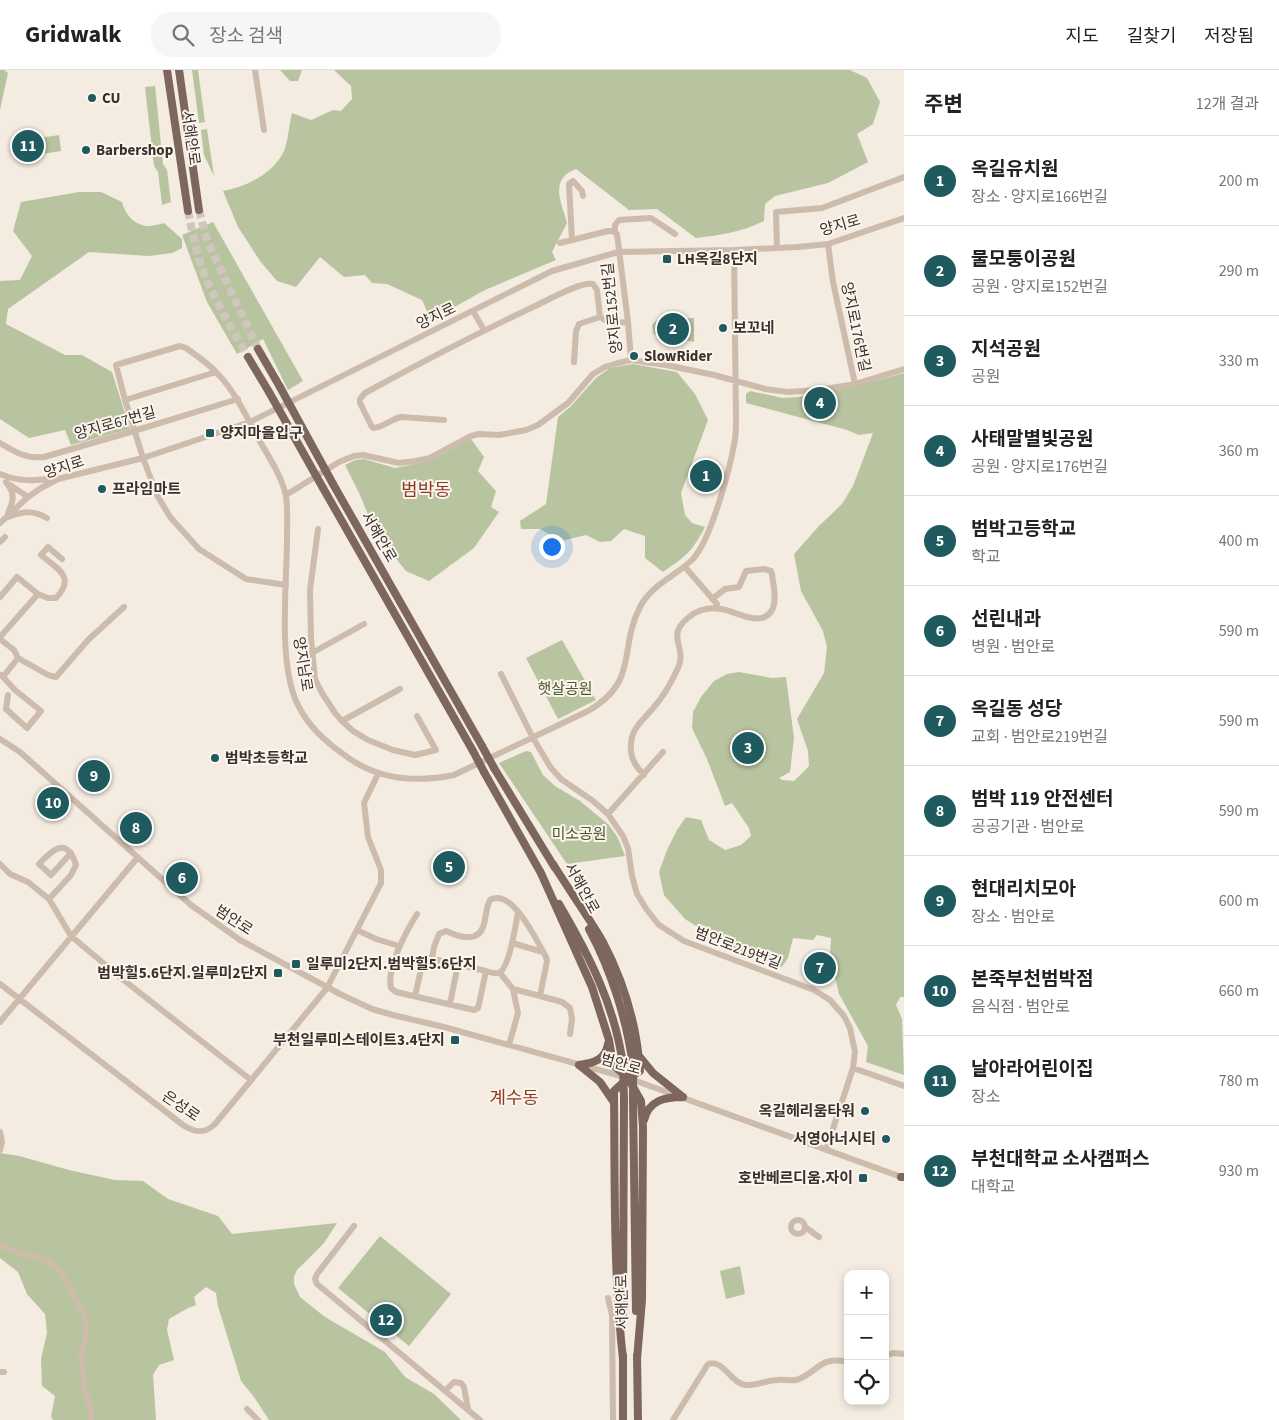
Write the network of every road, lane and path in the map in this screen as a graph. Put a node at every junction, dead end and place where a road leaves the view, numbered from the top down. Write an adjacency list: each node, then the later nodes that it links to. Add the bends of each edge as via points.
1 (167, 70): 8 (main road, 서해안로)
2 (179, 70): 7 (main road, 서해안로)
3 (255, 70): 4 (street)
4 (264, 130)
5 (904, 177): 15 (street, via 822,208 776,212)
6 (583, 196): 12 (street, via 573,181 569,184)
7 (199, 210)
8 (188, 211)
9 (904, 218): 14 (street, 양지로)
10 (615, 232): 11 (street, via 619,220 651,218); 12 (street); 17 (street, 양지로152번길)
11 (675, 234)
12 (572, 240): 13 (street)
13 (560, 243)
14 (828, 244): 15 (street, 양지로); 29 (street, 양지로176번길)
15 (777, 247): 16 (street, 양지로)
16 (734, 250): 17 (street, 양지로); 28 (street, 양지남로)
17 (618, 252): 18 (street, 양지로, via 552,271); 20 (street, 양지로152번길)
18 (473, 311): 21 (street); 33 (street, 양지로)
19 (600, 317): 20 (street, via 610,323); 21 (street, via 596,286 586,283); 25 (street, via 582,322 577,327)
20 (628, 322): 24 (street, 양지로152번길)
21 (484, 330): 32 (street, via 365,393 360,399 374,428 400,417)
22 (258, 349): 72 (main road, 서해안로, bridge, via 494,768)
23 (248, 358): 73 (main road, 서해안로, bridge)
24 (631, 360): 28 (street, 양지로176번길); 40 (street, via 593,374 568,403 526,430 470,436 430,458 416,461 400,463 354,456)
25 (574, 362)
26 (904, 369): 29 (street)
27 (216, 372): 30 (street, 양지남로); 31 (street); 31 (street, 양지남로, via 180,346 116,365)
28 (736, 382): 29 (street, 양지로176번길, via 788,392); 48 (street, 양지남로, via 736,432 731,460 704,541)
29 (855, 384)
30 (238, 399): 33 (street, 양지남로); 34 (street, 양지로67번길)
31 (125, 400): 34 (street)
32 (444, 420)
33 (250, 422): 36 (street, 양지로); 40 (street, 양지남로)
34 (134, 432): 35 (street, 양지로67번길, via 33,458 22,456); 36 (street)
35 (0, 443)
36 (143, 458): 37 (street, 양지로); 49 (street, via 163,506 199,549 246,579)
37 (76, 475): 38 (street, via 28,482); 41 (street, 양지로, via 58,480)
38 (0, 476): 39 (street)
39 (6, 482): 41 (street); 43 (street, via 14,497)
40 (286, 495): 49 (street, 양지남로)
41 (28, 497): 43 (street, 양지로)
42 (47, 518): 43 (street, via 24,512)
43 (2, 520)
44 (318, 529): 55 (street, via 310,590)
45 (5, 537): 46 (street)
46 (0, 542)
47 (62, 559): 50 (street, via 48,547 41,555 64,575 66,581 64,590 56,598)
48 (684, 567): 63 (street, 양지남로, via 653,589 640,607 624,670 607,699); 67 (street, via 714,601 720,591 739,587 746,570 764,568 771,571 773,608 760,618 749,619 712,608 695,613 678,628 678,667 655,707 631,738 632,757)
49 (286, 585): 66 (street, 양지남로, via 287,653 298,706 326,742)
50 (38, 594): 51 (street, via 17,577); 54 (street)
51 (0, 597)
52 (124, 607): 56 (street, via 88,640 56,677)
53 (364, 624): 55 (street)
54 (0, 638): 56 (street)
55 (312, 653): 62 (street, via 315,680)
56 (18, 658): 58 (street)
57 (501, 674): 63 (street, 범안로219번길)
58 (1, 676): 60 (street, via 41,710 27,728 6,709)
59 (400, 689): 62 (street)
60 (8, 695)
61 (417, 716): 62 (street, via 436,750 415,755 394,750 353,732)
62 (342, 721)
63 (533, 738): 66 (street, 양지남로, via 454,775 434,780); 68 (street, 범안로219번길, via 556,775)
64 (0, 739): 70 (street, 범안로, via 20,752)
65 (663, 752): 67 (street)
66 (378, 774): 77 (street, via 364,803 368,837 381,870 381,883)
67 (644, 775): 68 (street)
68 (608, 814): 99 (street, 범안로219번길, via 626,842 640,900 655,921 684,941 826,997 840,1010 850,1028 855,1052)
69 (71, 853): 69 (street, via 65,848 57,848 39,864 51,875); 74 (street, via 76,865)
70 (138, 858): 78 (street); 87 (street, 범안로, via 219,926)
71 (0, 864): 74 (street)
72 (553, 864): 97 (main road, via 615,968 629,1008); 118 (main road, 서해안로, bridge, via 611,978 627,1030 633,1066)
73 (540, 871): 95 (main road, via 592,987); 117 (main road, 서해안로, bridge, via 597,974 615,1024 623,1065)
74 (49, 899): 78 (street)
75 (518, 912): 79 (street); 81 (street); 82 (street, via 511,903 493,898 488,904 483,929 466,938 446,931 439,934)
76 (417, 914): 80 (street)
77 (357, 930): 80 (street); 87 (street)
78 (71, 936): 91 (street); 101 (street)
79 (512, 943): 81 (street); 85 (street)
80 (399, 946): 89 (street, via 390,985 396,992)
81 (543, 952): 90 (street, via 547,961)
82 (432, 958): 83 (street); 89 (street, via 422,965)
83 (458, 964): 84 (street); 92 (street)
84 (486, 971): 85 (street); 92 (street, via 478,1008 474,1010)
85 (500, 973): 88 (street)
86 (0, 984): 91 (street, 은성로)
87 (327, 988): 96 (street, 범안로, via 393,1015); 101 (street, 은성로)
88 (513, 989): 90 (street); 96 (street, via 518,1013)
89 (415, 996): 92 (street)
90 (540, 996): 94 (street, via 562,1002 570,1008)
91 (17, 999): 93 (street); 101 (street, 은성로, via 193,1131 207,1130 215,1124)
92 (450, 1004)
93 (0, 1022)
94 (570, 1034)
95 (609, 1040): 98 (main road, via 604,1056 595,1062); 100 (main road, via 613,1065)
96 (509, 1045): 98 (street, 범안로)
97 (639, 1055): 100 (main road, via 640,1071); 103 (main road, via 653,1073)
98 (579, 1065): 100 (street, 범안로); 104 (main road, via 605,1088)
99 (853, 1068): 102 (street); 108 (street, 범안로219번길)
100 (628, 1078): 103 (street, 범안로); 104 (main road, via 614,1091); 105 (main road, via 641,1101)
101 (251, 1080)
102 (904, 1086)
103 (683, 1097): 105 (main road, via 653,1103); 108 (street, 범안로)
104 (614, 1105): 117 (main road, via 618,1318)
105 (643, 1127): 118 (main road, via 642,1300)
106 (0, 1132): 107 (street)
107 (0, 1150)
108 (826, 1150): 109 (street, 범안로)
109 (903, 1177)
110 (354, 1226): 120 (street, via 317,1274 317,1284)
111 (805, 1227): 112 (street)
112 (819, 1237)
113 (0, 1245): 123 (street, via 45,1259 60,1271 86,1318 81,1356)
114 (608, 1298): 126 (street, via 612,1315)
115 (889, 1354): 116 (street)
116 (904, 1354)
117 (623, 1359): 127 (main road, 서해안로)
118 (637, 1359): 128 (main road, 서해안로)
119 (844, 1361): 129 (street, via 821,1364 795,1380 746,1385 720,1366 708,1364)
120 (445, 1391): 122 (street); 122 (street, via 454,1382 461,1383)
121 (247, 1409): 124 (street)
122 (468, 1409): 125 (street)
123 (91, 1420)
124 (258, 1420)
125 (480, 1420)
126 (613, 1420)
127 (622, 1420)
128 (638, 1420)
129 (673, 1420)

